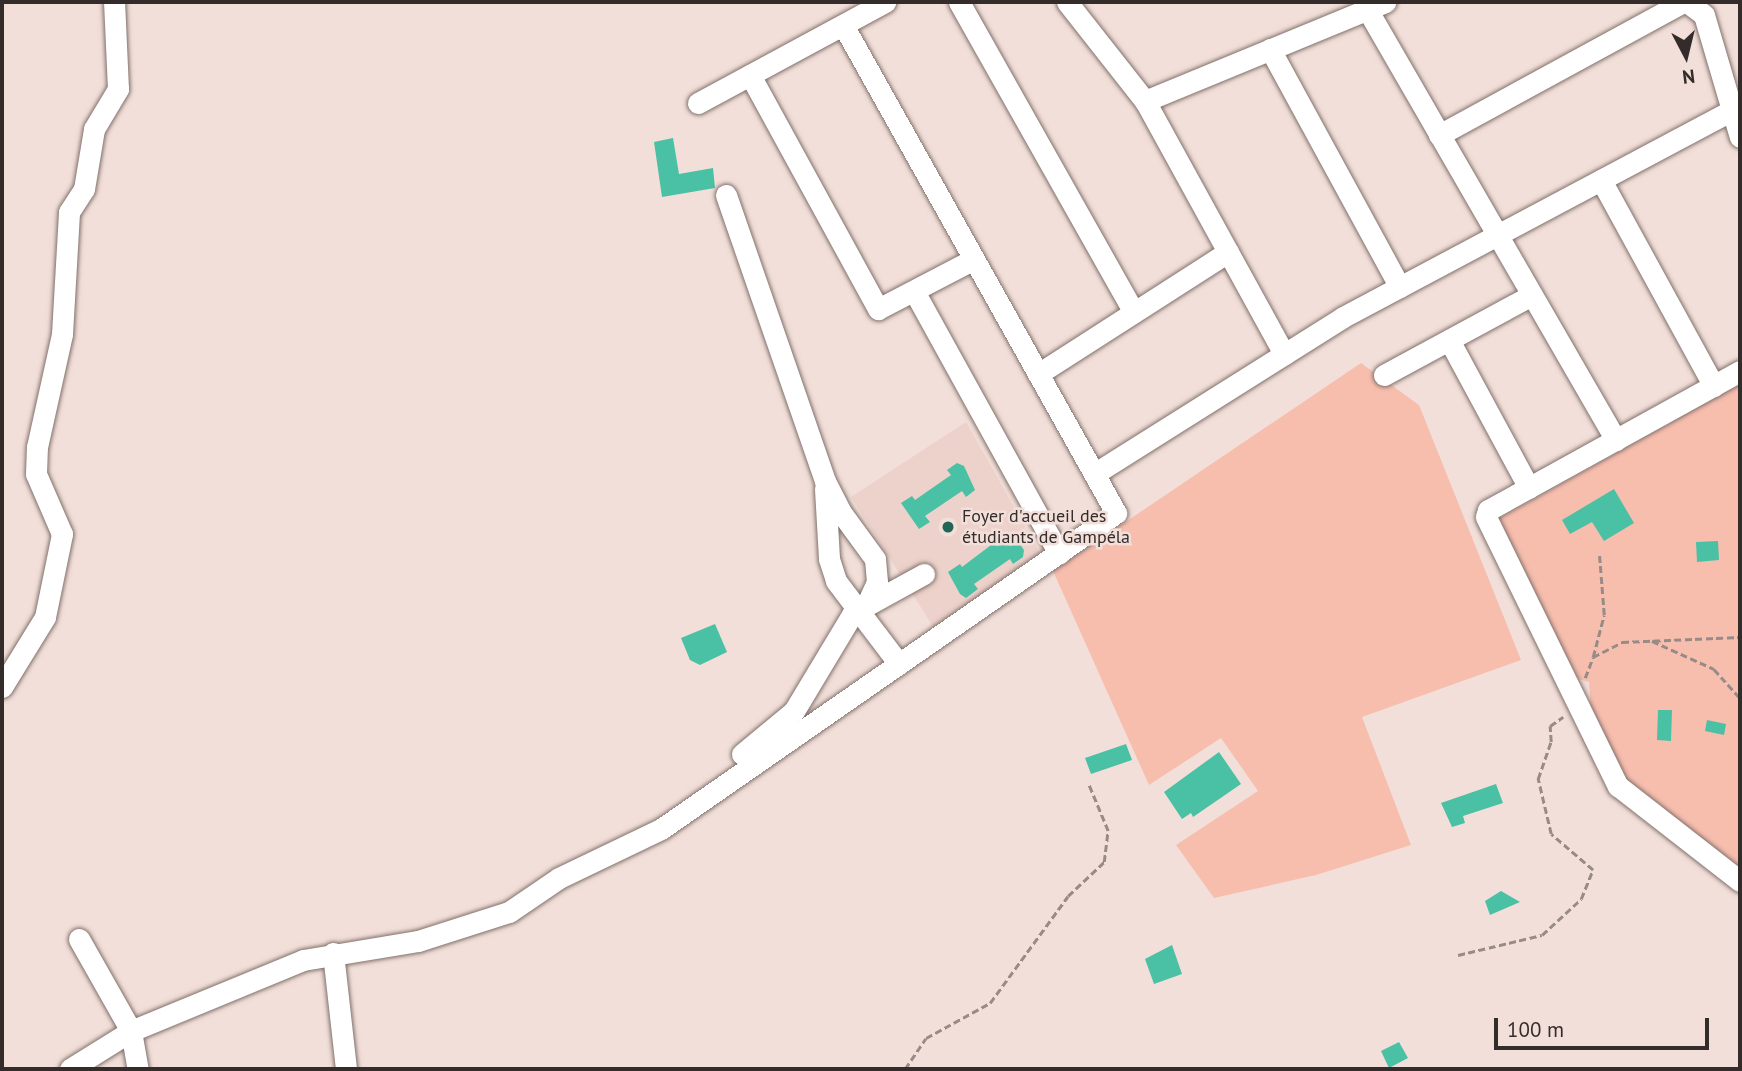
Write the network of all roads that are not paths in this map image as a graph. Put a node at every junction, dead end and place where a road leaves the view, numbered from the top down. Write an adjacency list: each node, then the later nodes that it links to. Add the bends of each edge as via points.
1 (114, 2): 38 (street, via 118,89 94,129 84,189 69,212 62,334 37,447 36,474 62,534 45,617)
2 (885, 2): 7 (street)
3 (959, 2): 23 (street)
4 (1067, 2): 10 (street)
5 (1685, 2): 12 (street, via 1704,15); 13 (street)
6 (1376, 5): 8 (street); 13 (street)
7 (843, 25): 9 (street); 19 (street)
8 (1270, 49): 10 (street); 20 (street)
9 (750, 75): 11 (street); 21 (street, via 878,309)
10 (1145, 101): 18 (street)
11 (698, 103)
12 (1732, 110): 14 (street); 15 (street)
13 (1440, 135): 17 (street)
14 (1740, 137)
15 (1601, 180): 17 (street); 29 (street)
16 (726, 195): 32 (street)
17 (1497, 235): 20 (street); 22 (street)
18 (1228, 252): 23 (street); 25 (street)
19 (974, 259): 21 (street); 27 (street)
20 (1400, 287): 25 (street)
21 (914, 291): 34 (street)
22 (1532, 295): 24 (street); 30 (street)
23 (1134, 312): 27 (street)
24 (1449, 340): 28 (street); 33 (street)
25 (1284, 354): 31 (street)
26 (1740, 371): 29 (street)
27 (1038, 374): 31 (street)
28 (1384, 375)
29 (1714, 386): 30 (street)
30 (1616, 439): 33 (street)
31 (1094, 474): 34 (street, via 1116,513)
32 (825, 481): 36 (street, via 829,559 836,581); 36 (street, via 840,511 875,559 877,582)
33 (1529, 488): 40 (street, via 1488,510 1486,517 1618,786)
34 (1059, 554): 37 (street)
35 (924, 574): 36 (street)
36 (862, 606): 37 (street); 39 (street, via 842,628 794,711 737,758)
37 (899, 664): 39 (street)
38 (2, 687)
39 (713, 789): 42 (street, via 661,829 559,878 509,912 418,941)
40 (1740, 881)
41 (79, 939): 43 (street)
42 (332, 953): 43 (street, via 303,960); 46 (street)
43 (131, 1031): 44 (street); 45 (street)
44 (70, 1069)
45 (138, 1069)
46 (346, 1069)

